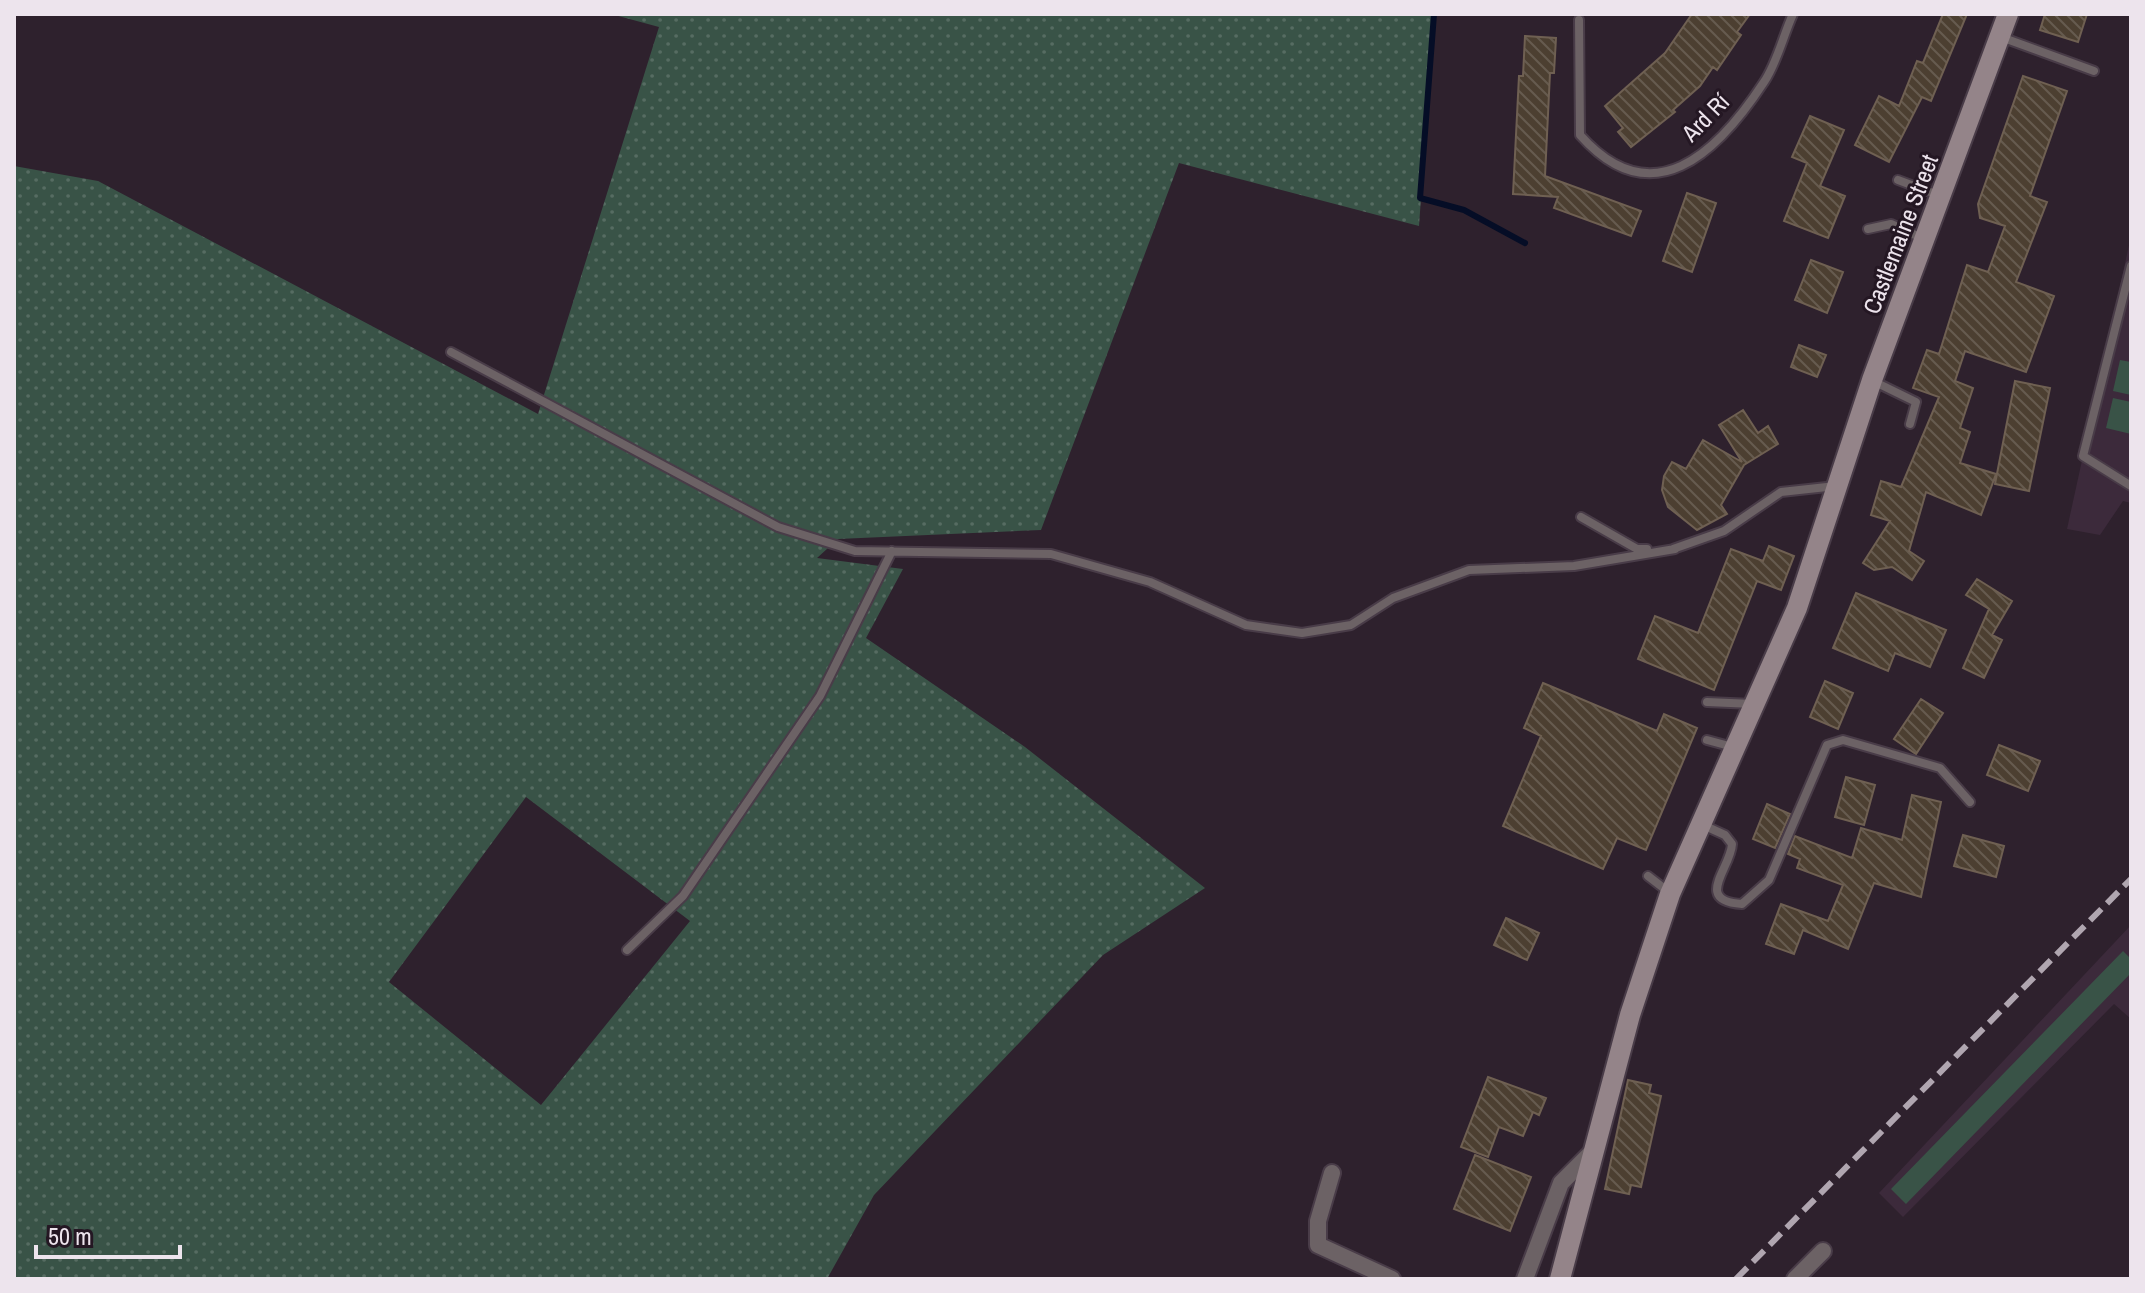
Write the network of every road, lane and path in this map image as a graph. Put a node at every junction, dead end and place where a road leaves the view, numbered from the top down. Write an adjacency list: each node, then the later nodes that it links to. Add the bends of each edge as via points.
1 (1793, 14): 3 (lane, Ard Rí, via 1765,81 1717,140 1691,161 1663,173 1633,174 1601,158 1580,135)
2 (2008, 14): 4 (main road, Castlemaine Street)
3 (1579, 20)
4 (2000, 37): 5 (lane); 7 (main road, Castlemaine Street)
5 (2094, 71)
6 (1898, 180): 7 (lane)
7 (1943, 197): 9 (main road, Castlemaine Street)
8 (1868, 229): 9 (lane, via 1891,224)
9 (1925, 239): 12 (main road, Castlemaine Street)
10 (2131, 266): 15 (lane, via 2083,456)
11 (451, 352): 18 (lane, via 778,527 855,551)
12 (1872, 380): 13 (lane, via 1916,402); 14 (main road, Castlemaine Street)
13 (1910, 424)
14 (1840, 480): 17 (lane, via 1781,492 1724,531); 20 (main road, Castlemaine Street, via 1818,567)
15 (2131, 486)
16 (1581, 517): 17 (lane, via 1637,549)
17 (1675, 549): 18 (lane, via 1574,566 1469,570 1393,598 1351,625 1302,633 1246,625 1150,582 1051,554)
18 (892, 551): 27 (lane, via 820,696 683,896)
19 (1707, 702): 20 (lane)
20 (1754, 704): 22 (main road, Castlemaine Street)
21 (1707, 740): 22 (lane)
22 (1734, 747): 24 (main road, Castlemaine Street)
23 (1970, 802): 24 (lane, via 1940,768 1843,740 1827,745 1769,880 1742,904 1723,899 1716,882 1732,844)
24 (1703, 824): 26 (main road, Castlemaine Street)
25 (1648, 876): 26 (lane)
26 (1670, 894): 28 (main road, Castlemaine Street)
27 (627, 950)
28 (1593, 1151): 32 (street, via 1561,1183); 33 (main road, Castlemaine Street)
29 (1332, 1173): 31 (street, via 1318,1221 1318,1245)
30 (1823, 1251): 34 (street)
31 (1392, 1279)
32 (1525, 1279)
33 (1560, 1279)
34 (1795, 1279)

